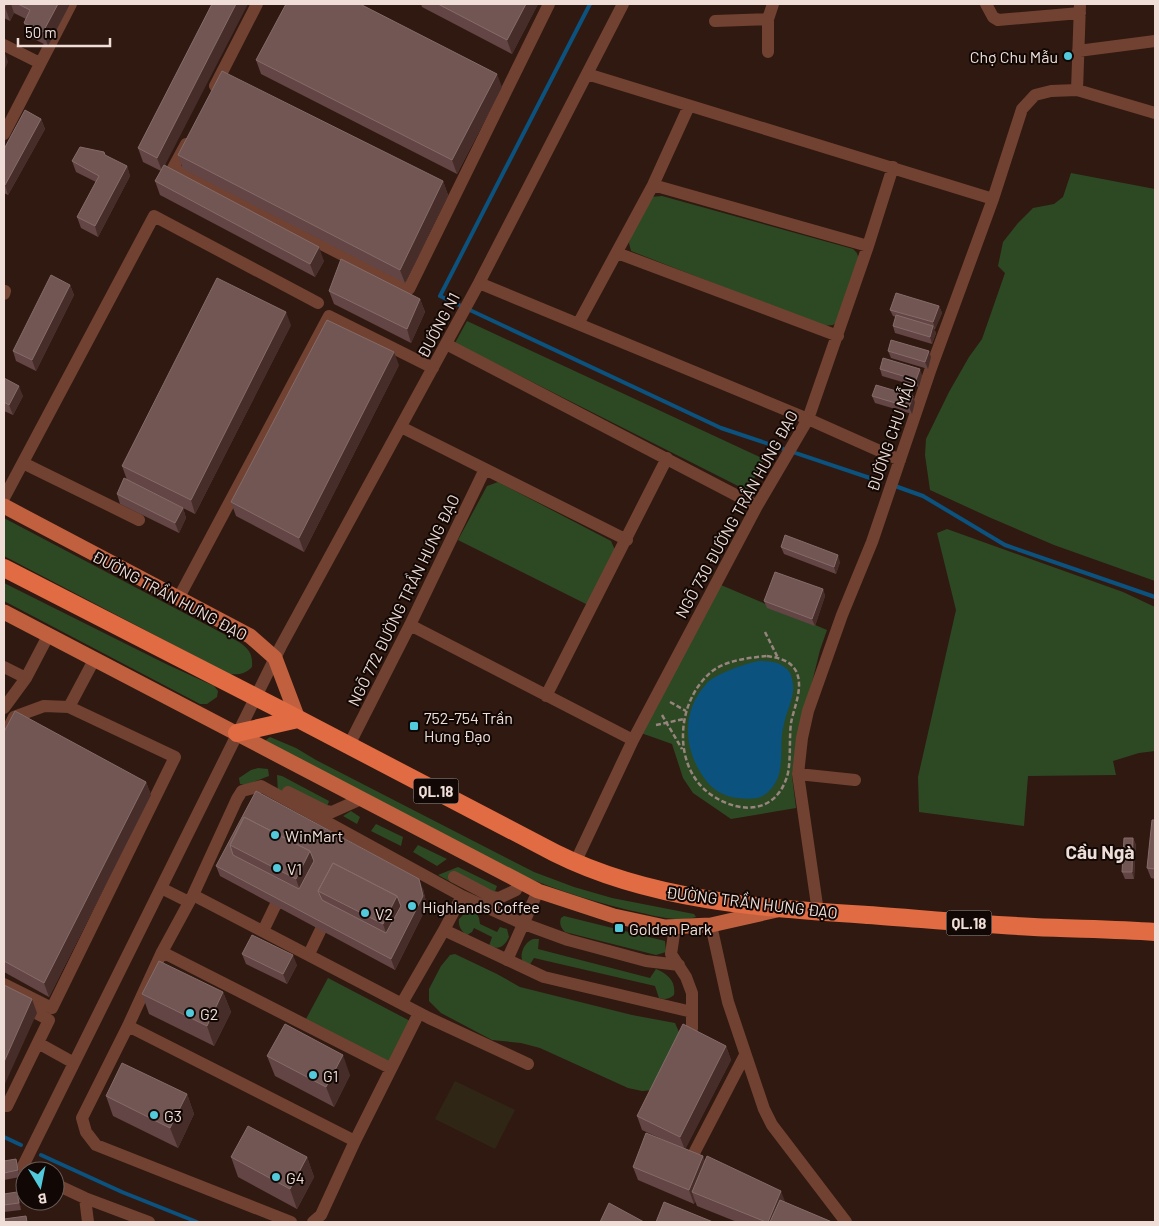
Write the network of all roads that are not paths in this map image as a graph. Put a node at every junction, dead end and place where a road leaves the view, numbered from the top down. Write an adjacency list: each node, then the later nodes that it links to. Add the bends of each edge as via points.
1 (71, 4): 14 (street)
2 (257, 4): 17 (street)
3 (549, 4): 21 (street, via 503,87 409,289 173,168)
4 (623, 4): 15 (street, ĐƯỜNG N1)
5 (773, 4): 8 (street)
6 (986, 4): 7 (street, via 998,20)
7 (1080, 8): 12 (street)
8 (768, 19): 9 (street); 13 (street)
9 (714, 21)
10 (1155, 41): 12 (street)
11 (4, 45): 14 (street)
12 (1078, 51): 16 (street)
13 (768, 52)
14 (40, 64): 20 (street)
15 (587, 74): 18 (street); 27 (street, ĐƯỜNG N1)
16 (1077, 90): 19 (street, ĐƯỜNG CHU MẪU); 24 (street, ĐƯỜNG CHU MẪU, via 1035,95 1022,108)
17 (209, 99)
18 (689, 106): 22 (street); 23 (street)
19 (1155, 113)
20 (4, 134)
21 (191, 134)
22 (892, 167): 24 (street); 25 (street, NGÕ 730 ĐƯỜNG TRẦN HƯNG ĐẠO)
23 (653, 185): 25 (street); 26 (street)
24 (993, 199): 36 (street, ĐƯỜNG CHU MẪU)
25 (868, 246): 30 (street, NGÕ 730 ĐƯỜNG TRẦN HƯNG ĐẠO)
26 (617, 252): 29 (street); 30 (street)
27 (479, 283): 29 (street); 31 (street, ĐƯỜNG N1)
28 (318, 303): 37 (street, via 154,216)
29 (578, 324): 33 (street)
30 (838, 336): 33 (street, NGÕ 730 ĐƯỜNG TRẦN HƯNG ĐẠO)
31 (446, 344): 32 (street, ĐƯỜNG N1); 35 (street)
32 (434, 368): 34 (street, ĐƯỜNG N1); 45 (street, via 328,316)
33 (805, 425): 36 (street); 41 (street, NGÕ 730 ĐƯỜNG TRẦN HƯNG ĐẠO)
34 (401, 427): 38 (street); 49 (street, ĐƯỜNG N1)
35 (668, 458): 41 (street); 43 (street)
36 (900, 460): 62 (street, ĐƯỜNG CHU MẪU, via 817,682 802,738)
37 (23, 463): 39 (street); 42 (street)
38 (486, 469): 43 (street); 47 (street, NGÕ 772 ĐƯỜNG TRẦN HƯNG ĐẠO)
39 (4, 498)
40 (4, 506): 45 (main road, ĐƯỜNG TRẦN HƯNG ĐẠO)
41 (757, 506): 60 (street, NGÕ 730 ĐƯỜNG TRẦN HƯNG ĐẠO)
42 (139, 520)
43 (626, 540): 53 (street)
44 (4, 568): 54 (highway, ĐƯỜNG TRẦN HƯNG ĐẠO / QL.18)
45 (178, 599): 49 (main road, ĐƯỜNG TRẦN HƯNG ĐẠO, via 250,636)
46 (4, 612): 48 (main road)
47 (410, 625): 53 (street); 61 (street, NGÕ 772 ĐƯỜNG TRẦN HƯNG ĐẠO)
48 (48, 636): 50 (main road); 52 (street)
49 (275, 658): 54 (street, ĐƯỜNG N1); 57 (main road, ĐƯỜNG TRẦN HƯNG ĐẠO)
50 (94, 660): 55 (street); 58 (main road)
51 (4, 667): 52 (street)
52 (26, 678): 56 (street)
53 (546, 696): 60 (street)
54 (255, 698): 57 (highway, ĐƯỜNG TRẦN HƯNG ĐẠO / QL.18); 58 (street, ĐƯỜNG N1)
55 (69, 706): 59 (street, via 44,706 14,717); 85 (street, via 175,757 52,1008)
56 (4, 708)
57 (298, 719): 58 (highway); 61 (highway, ĐƯỜNG TRẦN HƯNG ĐẠO / QL.18)
58 (237, 733): 65 (main road); 69 (street, ĐƯỜNG N1)
59 (4, 737)
60 (633, 740): 66 (street, NGÕ 730 ĐƯỜNG TRẦN HƯNG ĐẠO)
61 (349, 745): 66 (highway, ĐƯỜNG TRẦN HƯNG ĐẠO / QL.18)
62 (798, 774): 63 (street); 74 (street, ĐƯỜNG CHU MẪU)
63 (855, 780)
64 (287, 792): 65 (street, via 326,811 339,810)
65 (361, 799): 68 (main road)
66 (575, 863): 73 (highway, ĐƯỜNG TRẦN HƯNG ĐẠO / QL.18, via 656,889)
67 (454, 877): 68 (street, via 499,898 516,890)
68 (519, 881): 70 (main road)
69 (161, 888): 72 (street); 94 (street, ĐƯỜNG N1)
70 (538, 891): 75 (street); 77 (main road, via 614,916)
71 (462, 896): 72 (street, via 261,786 242,791 237,799); 75 (street); 78 (street)
72 (191, 898): 79 (street); 81 (street)
73 (782, 909): 74 (highway, ĐƯỜNG TRẦN HƯNG ĐẠO / QL.18); 76 (main road)
74 (818, 912): 80 (highway, ĐƯỜNG TRẦN HƯNG ĐẠO / QL.18)
75 (524, 924): 83 (street); 84 (street, via 589,946)
76 (711, 925): 77 (main road); 93 (street, via 728,1002)
77 (675, 927): 84 (street, via 671,954)
78 (444, 930): 83 (street); 87 (street)
79 (263, 931): 82 (street); 82 (street, via 276,904 285,903 322,921)
80 (1155, 932)
81 (162, 952): 90 (street); 96 (street)
82 (309, 954): 87 (street)
83 (507, 960): 88 (street, via 544,977)
84 (679, 965): 88 (street, via 692,993)
85 (4, 984)
86 (4, 996): 92 (street, via 49,1020)
87 (402, 1004): 89 (street)
88 (692, 1012): 91 (street)
89 (419, 1013): 95 (street); 96 (street)
90 (128, 1026): 98 (street); 105 (street, via 82,1118 90,1138 105,1148)
91 (692, 1029)
92 (38, 1043): 94 (street); 97 (street, via 7,1106)
93 (745, 1055): 99 (street); 107 (street, via 772,1125)
94 (74, 1063): 100 (street, ĐƯỜNG N1)
95 (528, 1064)
96 (390, 1068): 98 (street)
97 (4, 1104)
98 (355, 1141): 106 (street, via 321,1215)
99 (692, 1157)
100 (25, 1161)
101 (65, 1189): 102 (street)
102 (85, 1198): 103 (street); 104 (street)
103 (88, 1222)
104 (149, 1222)
105 (291, 1222)
106 (313, 1222)
107 (846, 1222)

